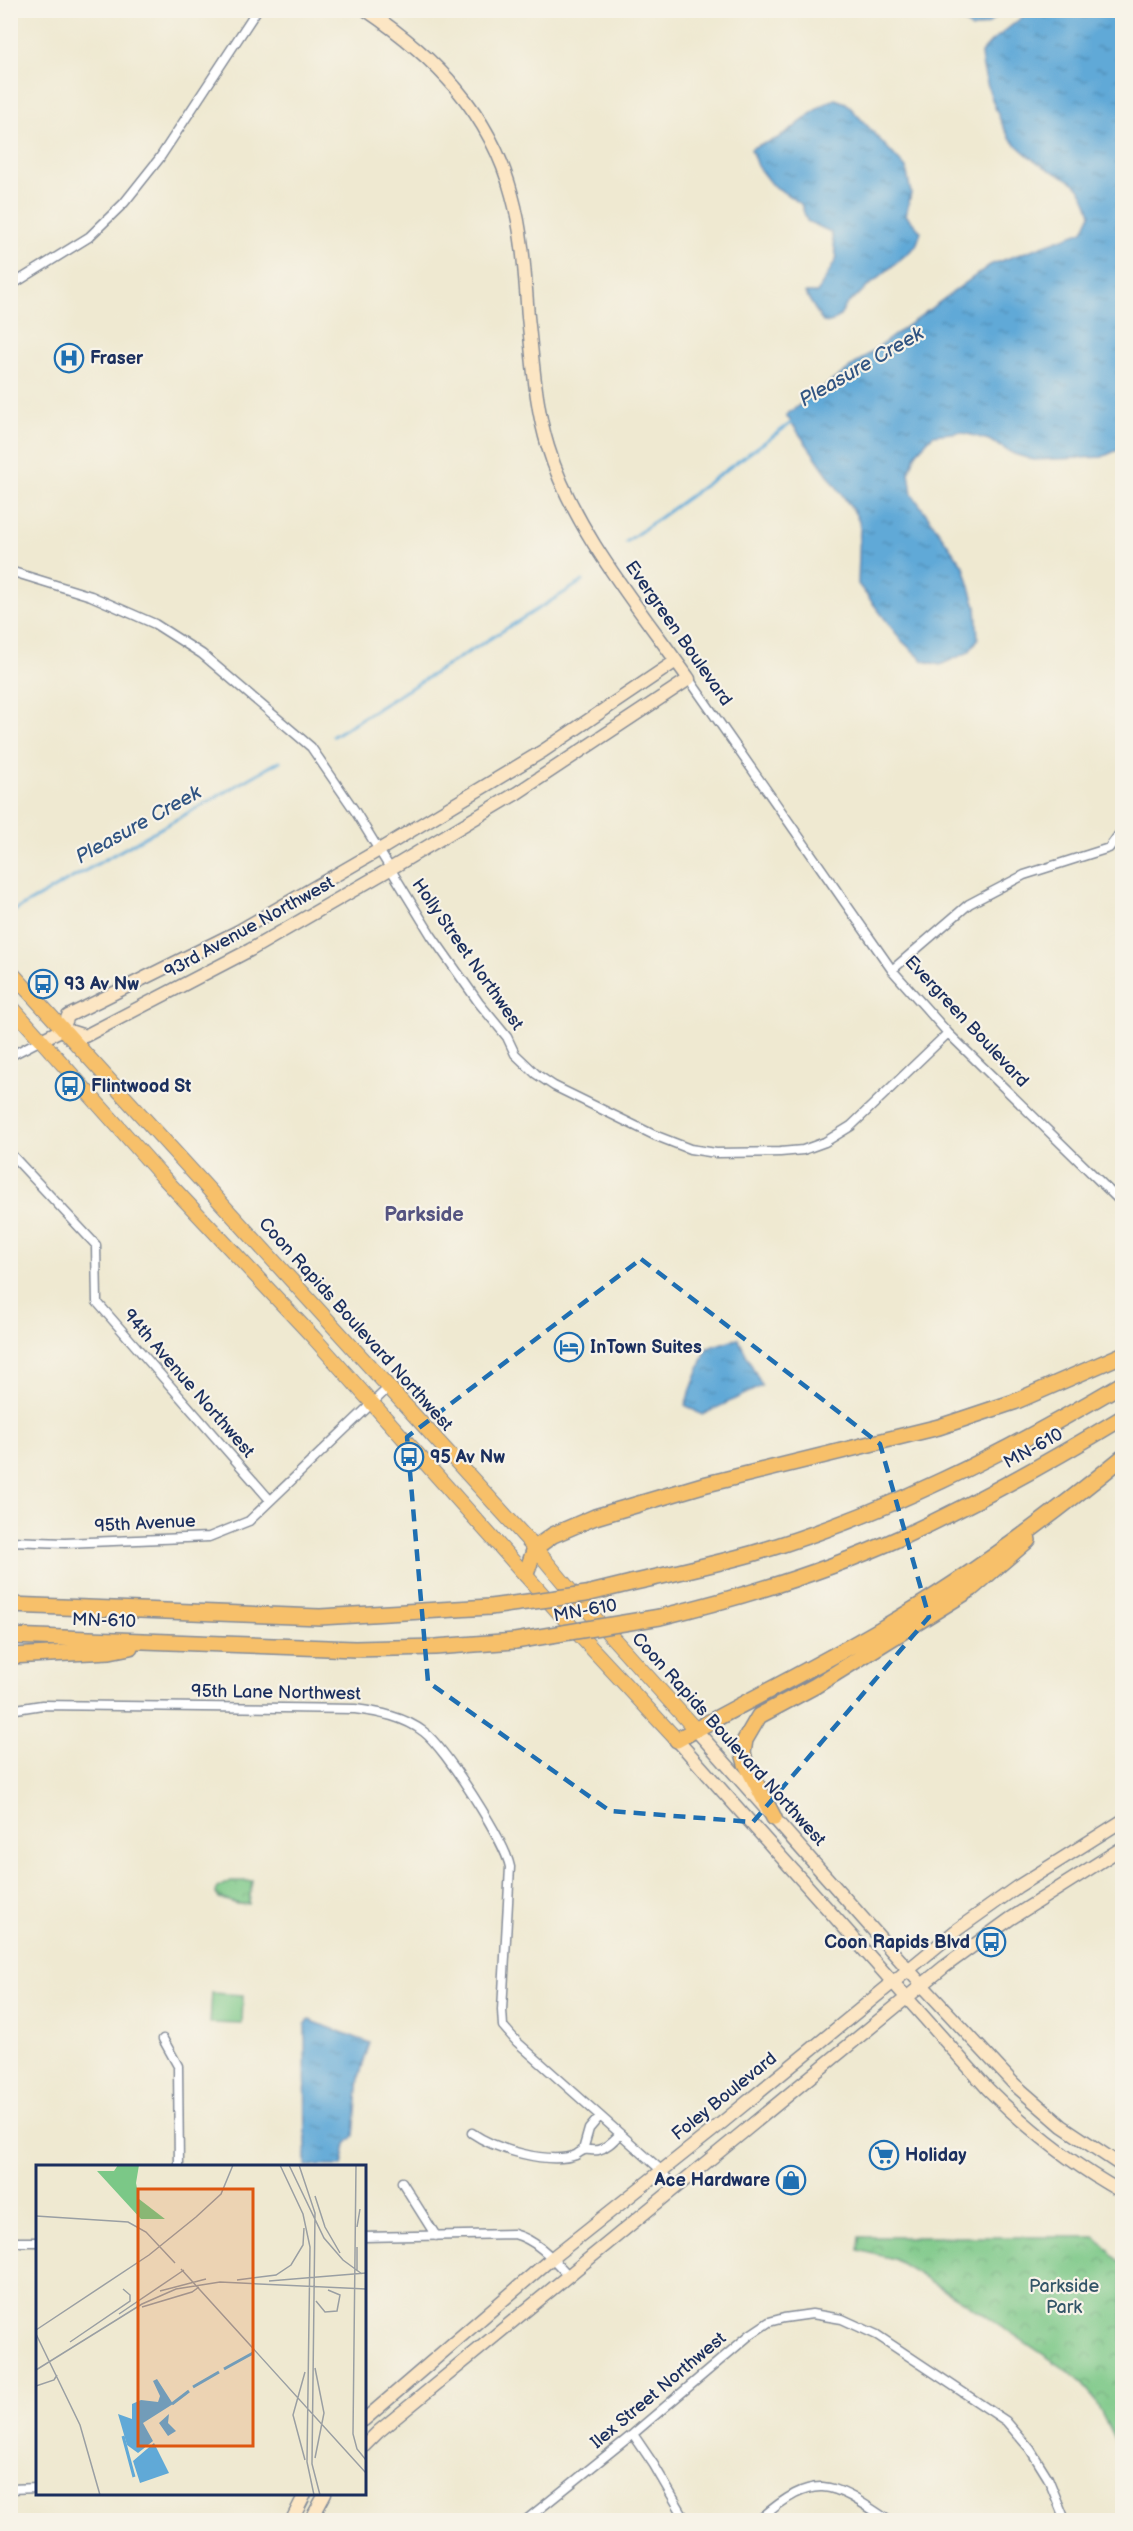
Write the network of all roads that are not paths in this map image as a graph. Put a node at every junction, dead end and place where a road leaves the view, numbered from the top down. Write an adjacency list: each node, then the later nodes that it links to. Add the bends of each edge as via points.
1 (257, 10): 3 (street, via 159,159 124,203 89,237)
2 (366, 10): 5 (main road, Evergreen Boulevard, via 419,49 447,76 489,136 516,212 539,410 557,475 588,535)
3 (10, 286)
4 (10, 571): 8 (street, Holly Street Northwest, via 91,596 155,624 202,654 311,747)
5 (676, 661): 6 (main road, Evergreen Boulevard); 8 (main road, 93rd Avenue Northwest, via 543,751)
6 (689, 679): 9 (main road, 93rd Avenue Northwest, via 517,793); 10 (street, Evergreen Boulevard)
7 (1122, 830): 10 (street, via 1109,848 1024,875 969,904)
8 (379, 850): 9 (street, Holly Street Northwest); 13 (main road, 93rd Avenue Northwest, via 239,931 68,1016)
9 (390, 869): 13 (main road, 93rd Avenue Northwest, via 250,950 85,1036); 14 (street, Holly Street Northwest, via 431,934 525,1064 554,1086 690,1149 716,1153 780,1152 821,1144 861,1118)
10 (892, 970): 14 (street, Evergreen Boulevard)
11 (10, 971): 13 (main road, Coon Rapids Boulevard Northwest)
12 (10, 1005): 15 (main road)
13 (63, 1029): 15 (main road); 21 (main road, Coon Rapids Boulevard Northwest)
14 (948, 1033): 18 (street, Evergreen Boulevard)
15 (41, 1040): 16 (street); 22 (main road)
16 (10, 1056)
17 (10, 1153): 26 (street, 94th Avenue Northwest, via 96,1245 97,1302)
18 (1122, 1203)
19 (1122, 1355): 28 (highway, via 1014,1402 939,1427 704,1485 595,1517 553,1535)
20 (1122, 1384): 30 (highway, MN-610, bridge, via 1010,1448 849,1520 751,1554 586,1594 490,1608 320,1617)
21 (388, 1388): 22 (street); 28 (main road, Coon Rapids Boulevard Northwest)
22 (373, 1403): 26 (street); 29 (main road)
23 (1122, 1418): 32 (highway, MN-610, bridge, via 1028,1474 902,1537 776,1585 660,1617 515,1641 435,1647 355,1649)
24 (1122, 1458): 25 (highway)
25 (1073, 1498): 35 (highway, via 883,1628); 37 (highway, via 971,1589 815,1686 759,1716 745,1740 743,1753)
26 (270, 1500): 27 (street, 95th Avenue, via 249,1521 209,1537 65,1543)
27 (10, 1541)
28 (535, 1548): 29 (highway); 35 (main road, Coon Rapids Boulevard Northwest)
29 (526, 1574): 36 (main road)
30 (10, 1605)
31 (10, 1636): 32 (highway, MN-610)
32 (157, 1642): 33 (highway, via 110,1651)
33 (10, 1656)
34 (10, 1710): 45 (street, 95th Lane Northwest, via 42,1705 355,1708 374,1711 425,1732 490,1823 504,1846 510,1867 503,2026)
35 (696, 1730): 36 (highway); 37 (main road, Coon Rapids Boulevard Northwest)
36 (677, 1740): 41 (main road)
37 (774, 1818): 40 (main road, Coon Rapids Boulevard Northwest)
38 (1122, 1821): 40 (main road, Foley Boulevard, via 958,1929)
39 (1121, 1849): 42 (main road, via 1010,1919)
40 (908, 1970): 41 (main road, Foley Boulevard); 42 (main road, Coon Rapids Boulevard Northwest)
41 (891, 1982): 43 (main road); 51 (main road, Foley Boulevard)
42 (922, 1985): 43 (main road); 50 (main road, Coon Rapids Boulevard Northwest, via 1015,2085 1062,2126)
43 (905, 1998): 53 (main road); 54 (main road, via 1013,2114 1081,2167)
44 (163, 2039): 49 (street, via 178,2066)
45 (600, 2116): 47 (street, 95th Lane Northwest); 48 (street, via 589,2129)
46 (472, 2133): 48 (street, via 485,2142 540,2158 575,2155)
47 (620, 2134): 48 (street, via 608,2146); 51 (street, 95th Lane Northwest)
48 (584, 2150)
49 (179, 2165)
50 (1122, 2166)
51 (661, 2170): 53 (street, 95th Lane Northwest); 59 (main road, Foley Boulevard)
52 (402, 2182): 55 (street)
53 (675, 2189): 60 (main road)
54 (1122, 2192)
55 (436, 2236): 56 (street); 59 (street, via 514,2234 527,2238)
56 (366, 2237)
57 (10, 2242): 58 (street)
58 (36, 2242)
59 (552, 2258): 60 (street); 61 (main road, Foley Boulevard)
60 (569, 2276): 63 (main road)
61 (366, 2418)
62 (633, 2434): 70 (street, Ilex Street Northwest); 71 (street); 74 (street, Ilex Street Northwest, via 769,2322 802,2314 823,2315 877,2335 1006,2421 1048,2478)
63 (366, 2444)
64 (36, 2488): 65 (street)
65 (10, 2489)
66 (305, 2495): 68 (main road)
67 (324, 2495): 69 (main road)
68 (292, 2520)
69 (311, 2520)
70 (526, 2520)
71 (687, 2520)
72 (759, 2520): 73 (street, via 798,2491 827,2487)
73 (888, 2520)
74 (1065, 2520)

